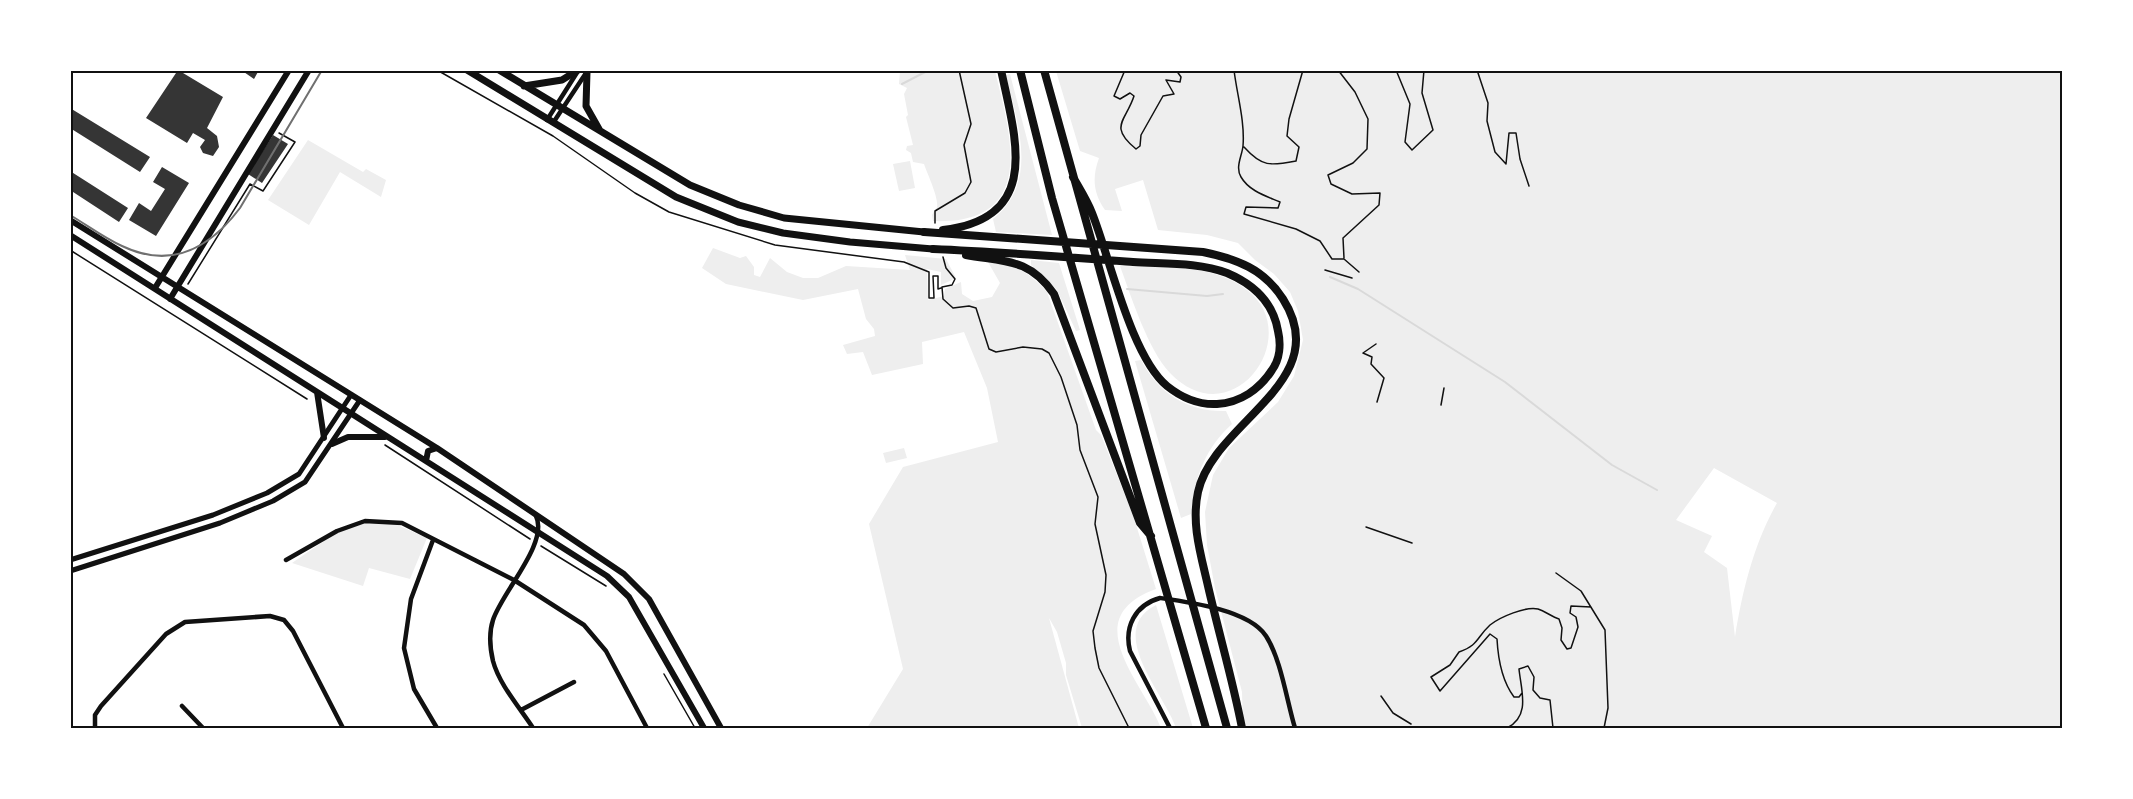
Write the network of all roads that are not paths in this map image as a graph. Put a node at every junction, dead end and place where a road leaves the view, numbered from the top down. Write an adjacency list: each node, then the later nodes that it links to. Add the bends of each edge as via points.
1 (289, 70): 19 (main road)
2 (309, 70): 20 (main road)
3 (466, 70): 11 (main road)
4 (499, 70): 9 (main road)
5 (1001, 70): 15 (highway, via 1018,159 1012,187 993,214 968,225)
6 (1020, 70): 36 (highway, via 1052,198)
7 (1044, 70): 13 (highway)
8 (583, 71): 9 (main road, via 562,80); 10 (street); 12 (main road, via 586,106)
9 (524, 87): 10 (main road)
10 (560, 107): 11 (street); 12 (main road)
11 (550, 122): 17 (main road, via 676,197 738,222 838,241)
12 (600, 131): 15 (main road, via 690,185 739,205 784,218)
13 (1073, 177): 18 (highway, via 1091,211 1133,326 1148,361 1167,386 1188,400 1226,404 1243,398 1262,384 1279,354 1277,325 1263,297 1251,285 1224,272 1199,267); 57 (highway)
14 (70, 220): 19 (main road)
15 (924, 232): 58 (highway, via 1158,248 1227,257 1247,264 1275,286 1293,321 1295,340 1287,373 1272,397 1215,453 1198,492 1196,512 1198,546)
16 (70, 235): 21 (main road)
17 (933, 249): 18 (highway)
18 (1009, 257): 36 (highway, via 1035,272 1054,294 1140,523)
19 (161, 276): 20 (main road); 21 (main road)
20 (177, 286): 22 (main road); 24 (main road)
21 (155, 288): 22 (main road)
22 (170, 298): 23 (main road)
23 (317, 392): 26 (main road); 29 (main road)
24 (351, 395): 25 (main road); 26 (street)
25 (360, 400): 27 (street); 31 (main road)
26 (342, 409): 27 (main road); 29 (street)
27 (351, 414): 28 (main road); 30 (street)
28 (388, 437): 30 (main road, via 359,435); 32 (main road)
29 (324, 438): 38 (street, via 299,474 267,493 213,515)
30 (332, 444): 40 (street, via 305,482 273,501 220,523)
31 (437, 448): 32 (main road, via 428,452); 33 (main road)
32 (426, 461): 35 (main road)
33 (531, 509): 34 (main road); 35 (street)
34 (562, 530): 35 (street); 43 (main road, via 624,574 649,599)
35 (540, 532): 41 (street); 44 (main road, via 607,576 629,597)
36 (1152, 537): 56 (highway)
37 (433, 540): 39 (street, via 402,523 364,521 337,531); 41 (street); 51 (street, via 411,599 404,648 414,690)
38 (70, 560)
39 (286, 560)
40 (70, 571)
41 (514, 580): 46 (street, via 492,622 490,641 493,662); 47 (street, via 584,625 599,640)
42 (574, 682): 46 (street)
43 (696, 683): 44 (main road, via 698,690 694,694); 54 (main road)
44 (684, 692): 53 (main road)
45 (182, 706): 49 (street)
46 (522, 710): 52 (street)
47 (647, 728)
48 (95, 729): 50 (street, via 95,715 101,706 175,626 197,619 270,616 284,620 293,631)
49 (203, 729)
50 (343, 729)
51 (437, 729)
52 (533, 729)
53 (704, 729)
54 (721, 729)
55 (1170, 729): 59 (street, via 1128,641 1137,612 1160,598 1238,616 1261,629 1275,656)
56 (1206, 729)
57 (1227, 729)
58 (1242, 729)
59 (1295, 729)

